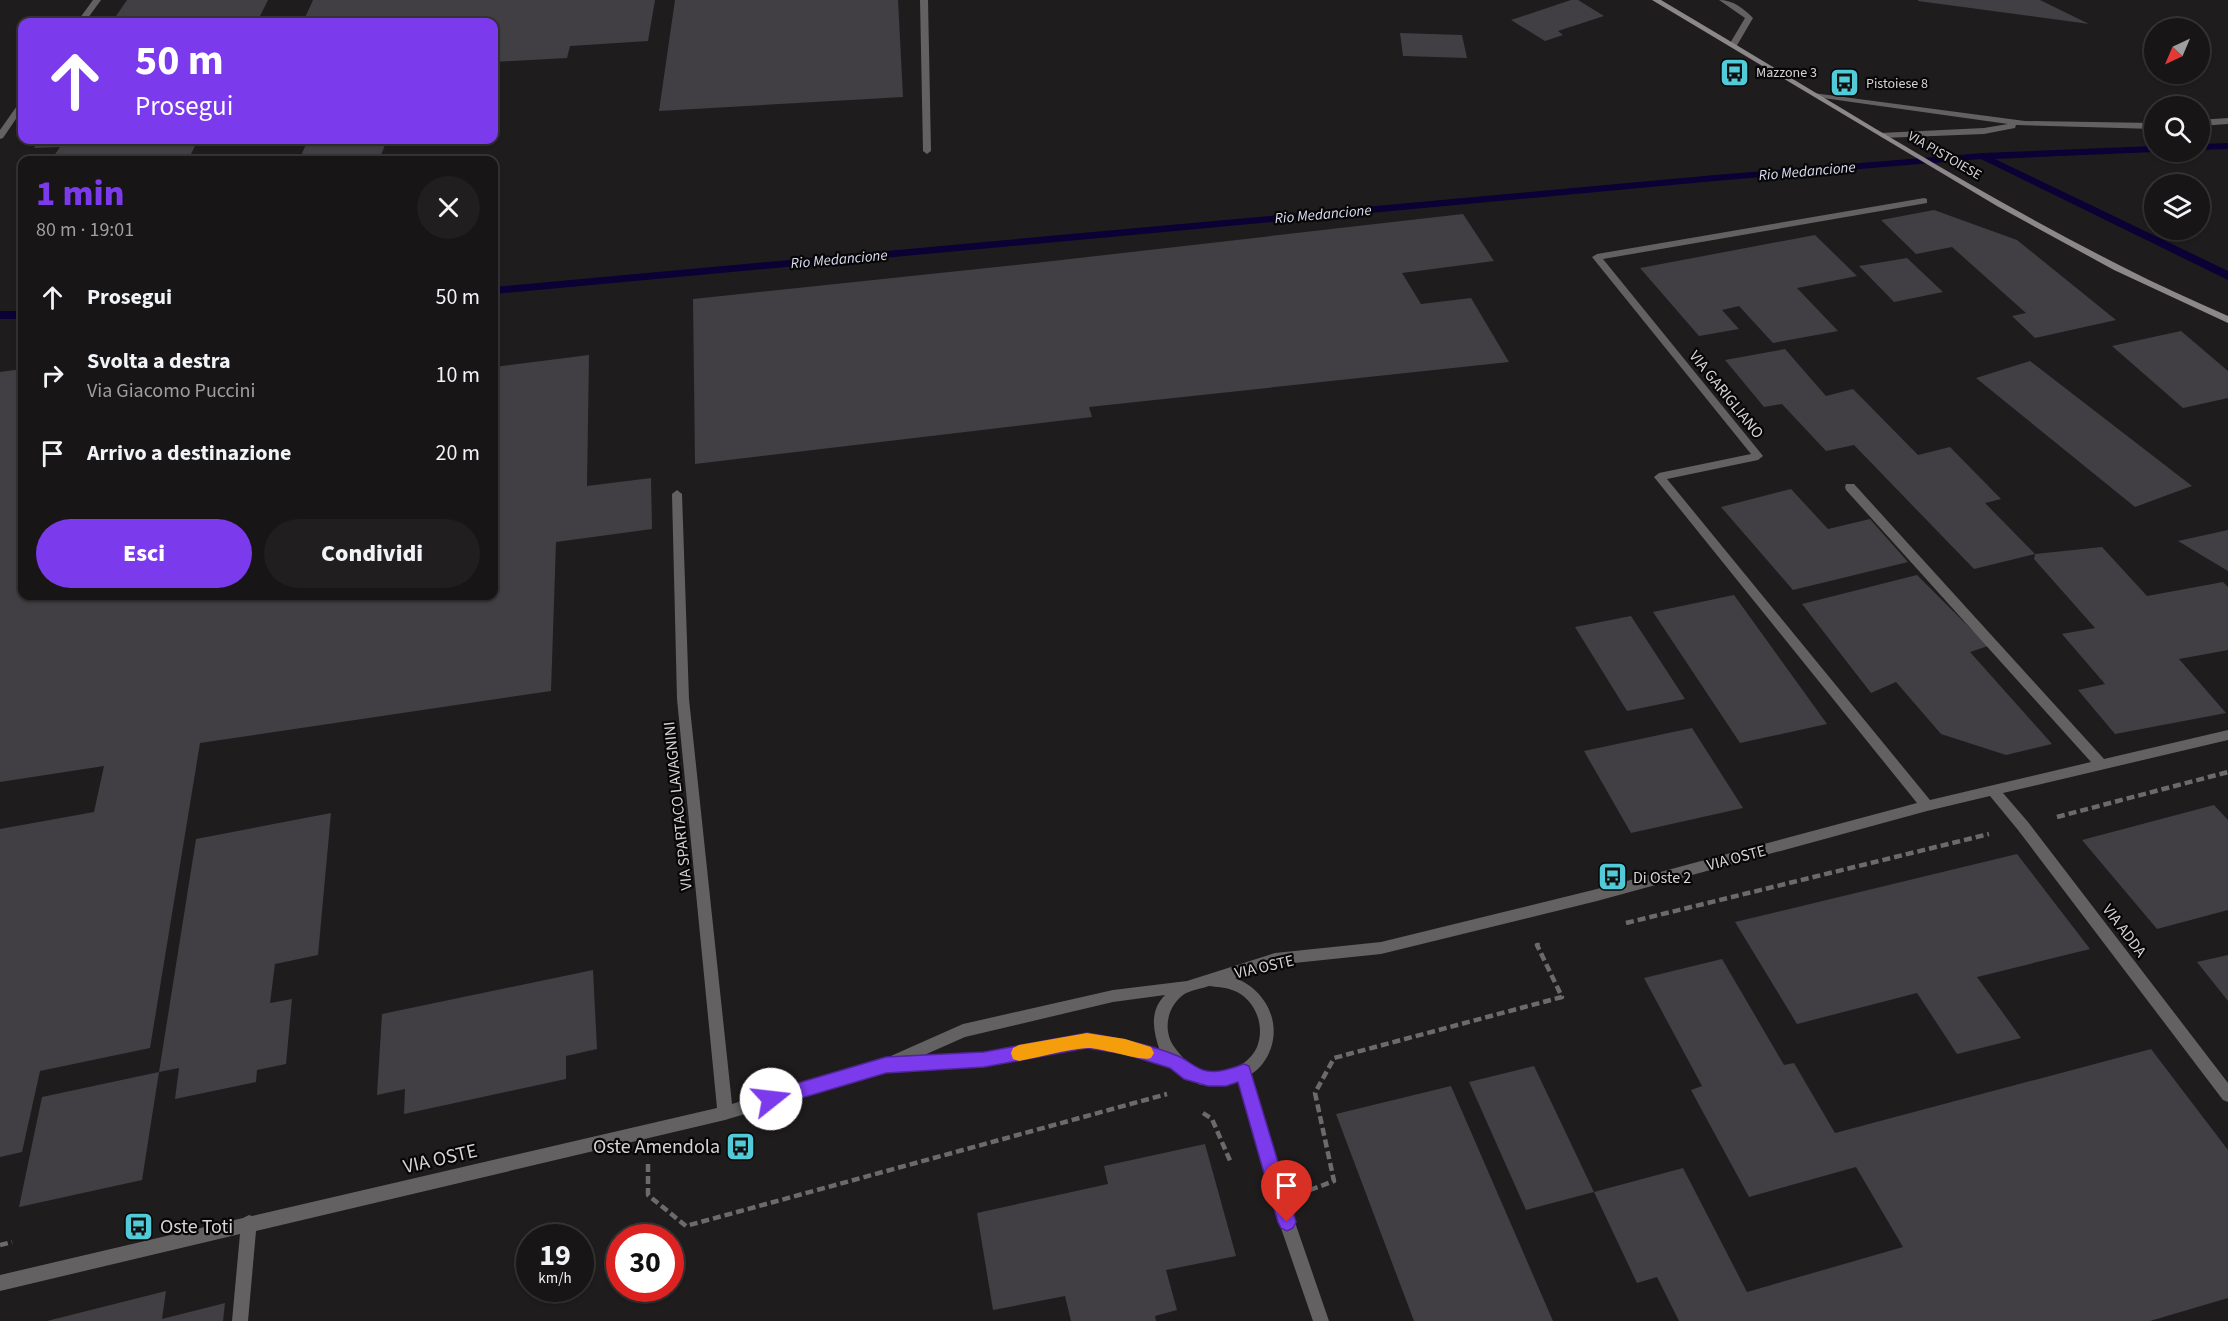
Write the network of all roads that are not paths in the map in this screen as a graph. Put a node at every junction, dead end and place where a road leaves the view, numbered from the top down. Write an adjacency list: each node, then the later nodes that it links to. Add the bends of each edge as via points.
1 (98, 0): 5 (street)
2 (924, 0): 15 (street)
3 (1656, 0): 6 (street, VIA PISTOIESE)
4 (1723, 0): 6 (street, via 1749,18)
5 (84, 18)
6 (1733, 45): 7 (street, VIA PISTOIESE)
7 (1816, 95): 11 (street); 13 (street, VIA PISTOIESE)
8 (18, 111): 14 (street)
9 (2228, 121): 10 (street)
10 (2210, 122)
11 (2025, 124): 12 (street); 13 (street, via 1984,131)
12 (2144, 126)
13 (1883, 135): 17 (street, VIA PISTOIESE, via 2117,267)
14 (0, 136)
15 (927, 151)
16 (1924, 201): 23 (street, VIA GARIGLIANO, via 1597,257 1758,456 1659,477)
17 (2228, 320)
18 (1850, 487): 21 (street)
19 (677, 495): 30 (street, VIA SPARTACO LAVAGNINI, via 683,699)
20 (2228, 735): 21 (street, VIA OSTE)
21 (2100, 764): 22 (street, VIA OSTE)
22 (1992, 789): 23 (street, VIA OSTE); 29 (street, VIA ADDA)
23 (1927, 806): 24 (street, VIA OSTE, via 1597,895 1381,948 1275,959)
24 (1209, 980): 25 (street); 28 (street, via 1243,989 1265,1014 1265,1046 1257,1061)
25 (1185, 986): 26 (street, via 1164,1006 1159,1021 1165,1050); 27 (street, VIA OSTE, via 1113,996 963,1031)
26 (1175, 1062): 27 (street, VIA OSTE, via 1125,1046 1087,1041 984,1059); 28 (street, via 1208,1079)
27 (886, 1065): 30 (street, VIA OSTE)
28 (1244, 1072): 34 (street, via 1280,1202)
29 (2228, 1095)
30 (725, 1113): 31 (street, VIA OSTE)
31 (249, 1223): 32 (street, VIA OSTE); 33 (street)
32 (0, 1282)
33 (240, 1321)
34 (1321, 1321)

